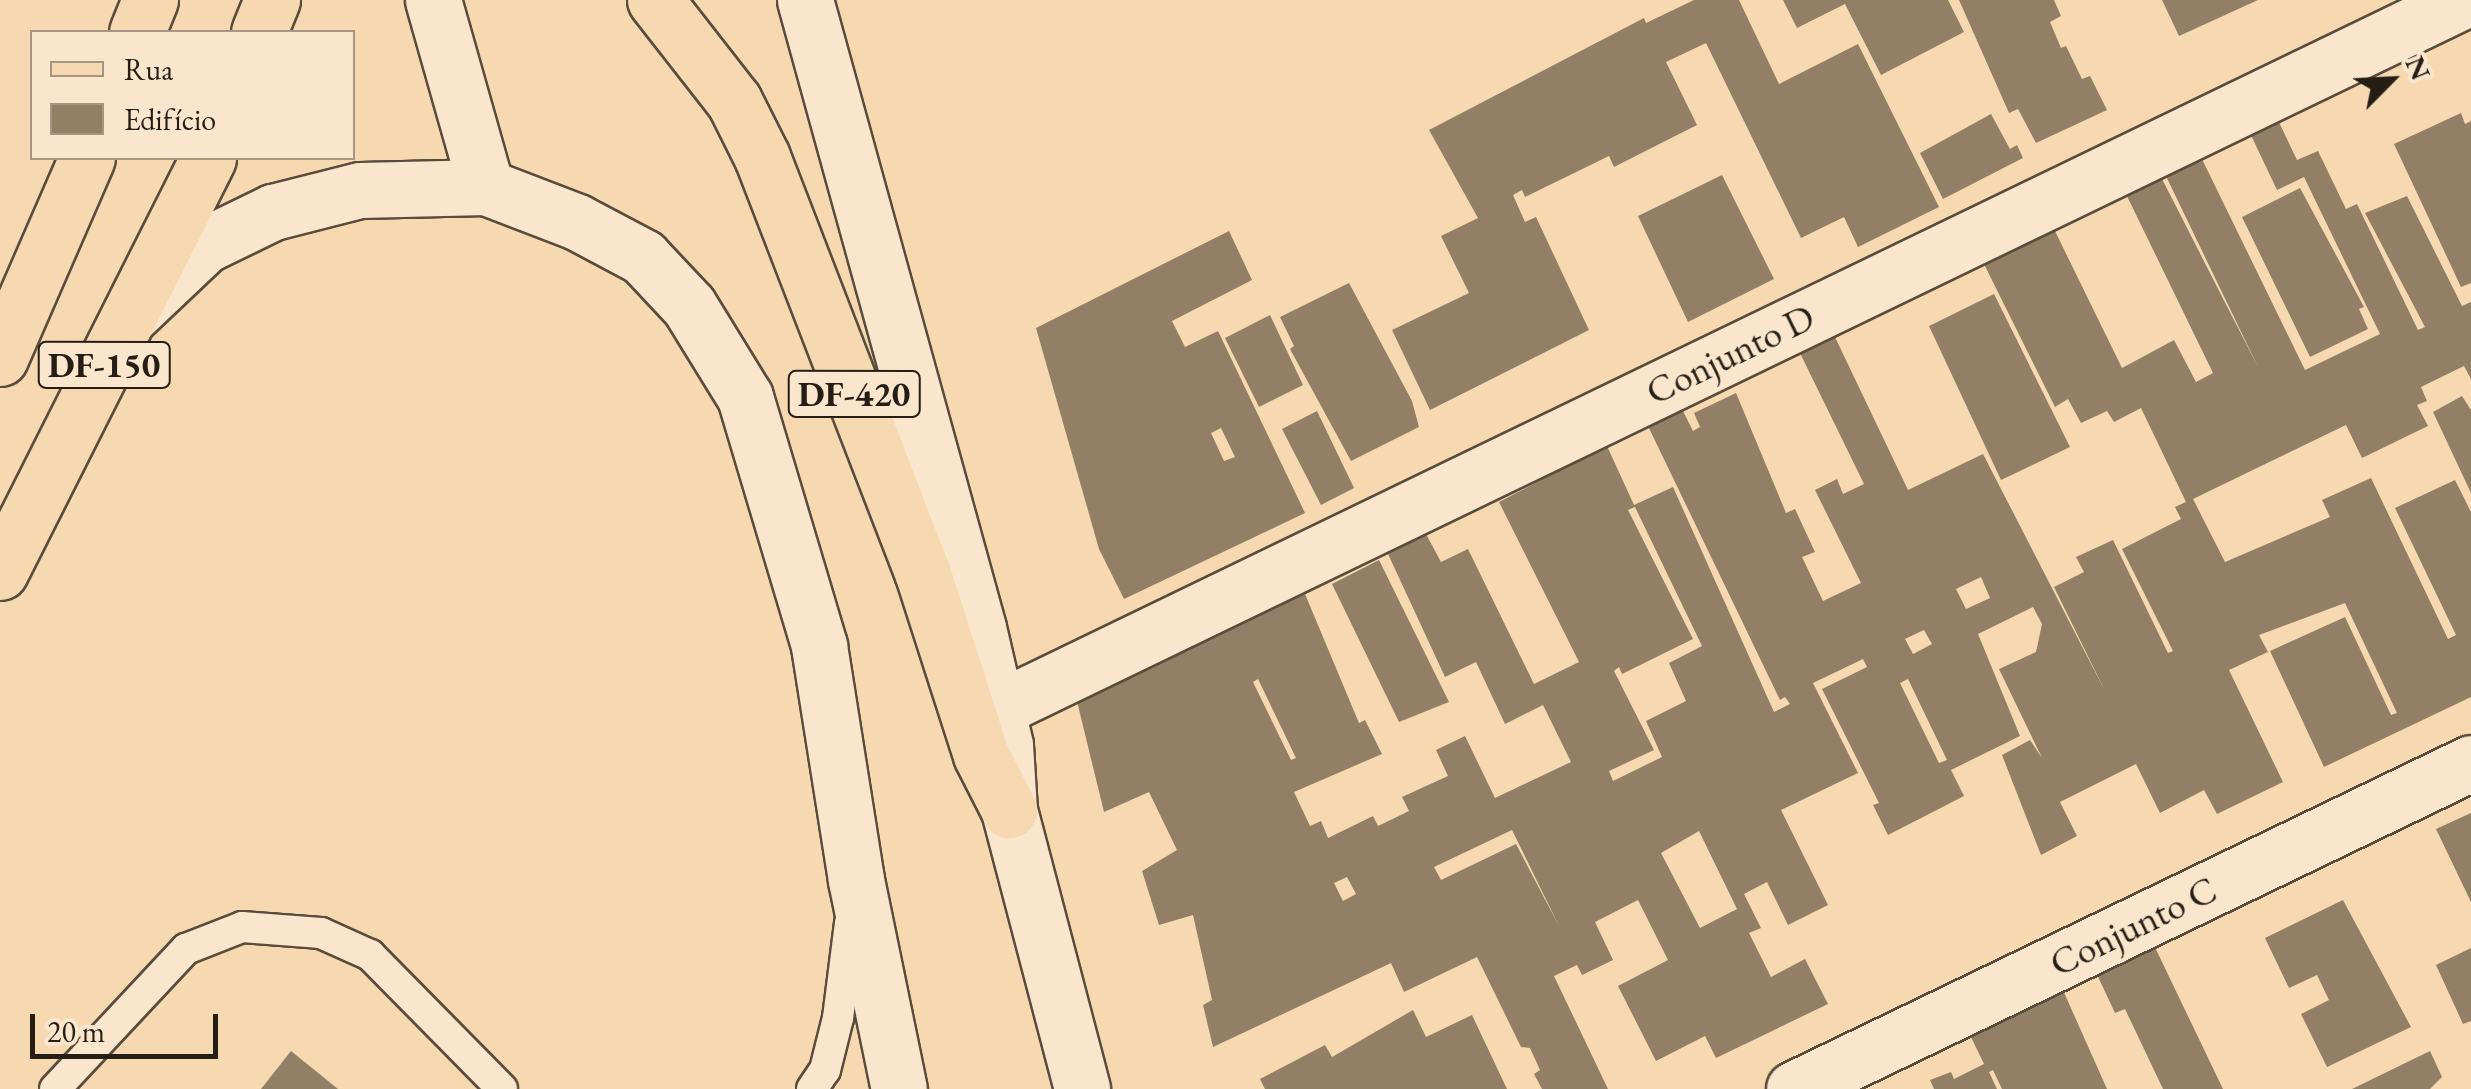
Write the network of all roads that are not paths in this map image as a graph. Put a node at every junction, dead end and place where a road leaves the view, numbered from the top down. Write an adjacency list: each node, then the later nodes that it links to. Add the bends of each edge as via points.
1 (150, 0): 7 (main road)
2 (272, 0): 8 (main road)
3 (433, 0): 11 (main road)
4 (655, 0): 17 (main road, DF-420, via 734,101 762,157 922,571 981,755)
5 (805, 0): 15 (main road)
6 (2464, 0): 15 (main road, Conjunto D)
7 (138, 30)
8 (260, 30)
9 (86, 160): 13 (main road, DF-150)
10 (207, 160): 12 (main road, DF-150)
11 (486, 187): 12 (main road, DF-420, via 360,190 273,212 205,245); 18 (main road, DF-420, via 577,222 643,257 690,306 745,397 818,646)
12 (126, 320): 14 (main road, DF-150)
13 (0, 358)
14 (0, 572)
15 (997, 708): 17 (main road, DF-420)
16 (2471, 763): 24 (main road, Conjunto C)
17 (1009, 810): 23 (main road, DF-420)
18 (856, 880): 21 (lane, via 838,1018 825,1070); 22 (main road, DF-420)
19 (54, 1089): 20 (lane, via 186,949 242,928 321,933 370,954)
20 (502, 1089)
21 (812, 1089)
22 (898, 1089)
23 (1082, 1089)
24 (1794, 1089)

